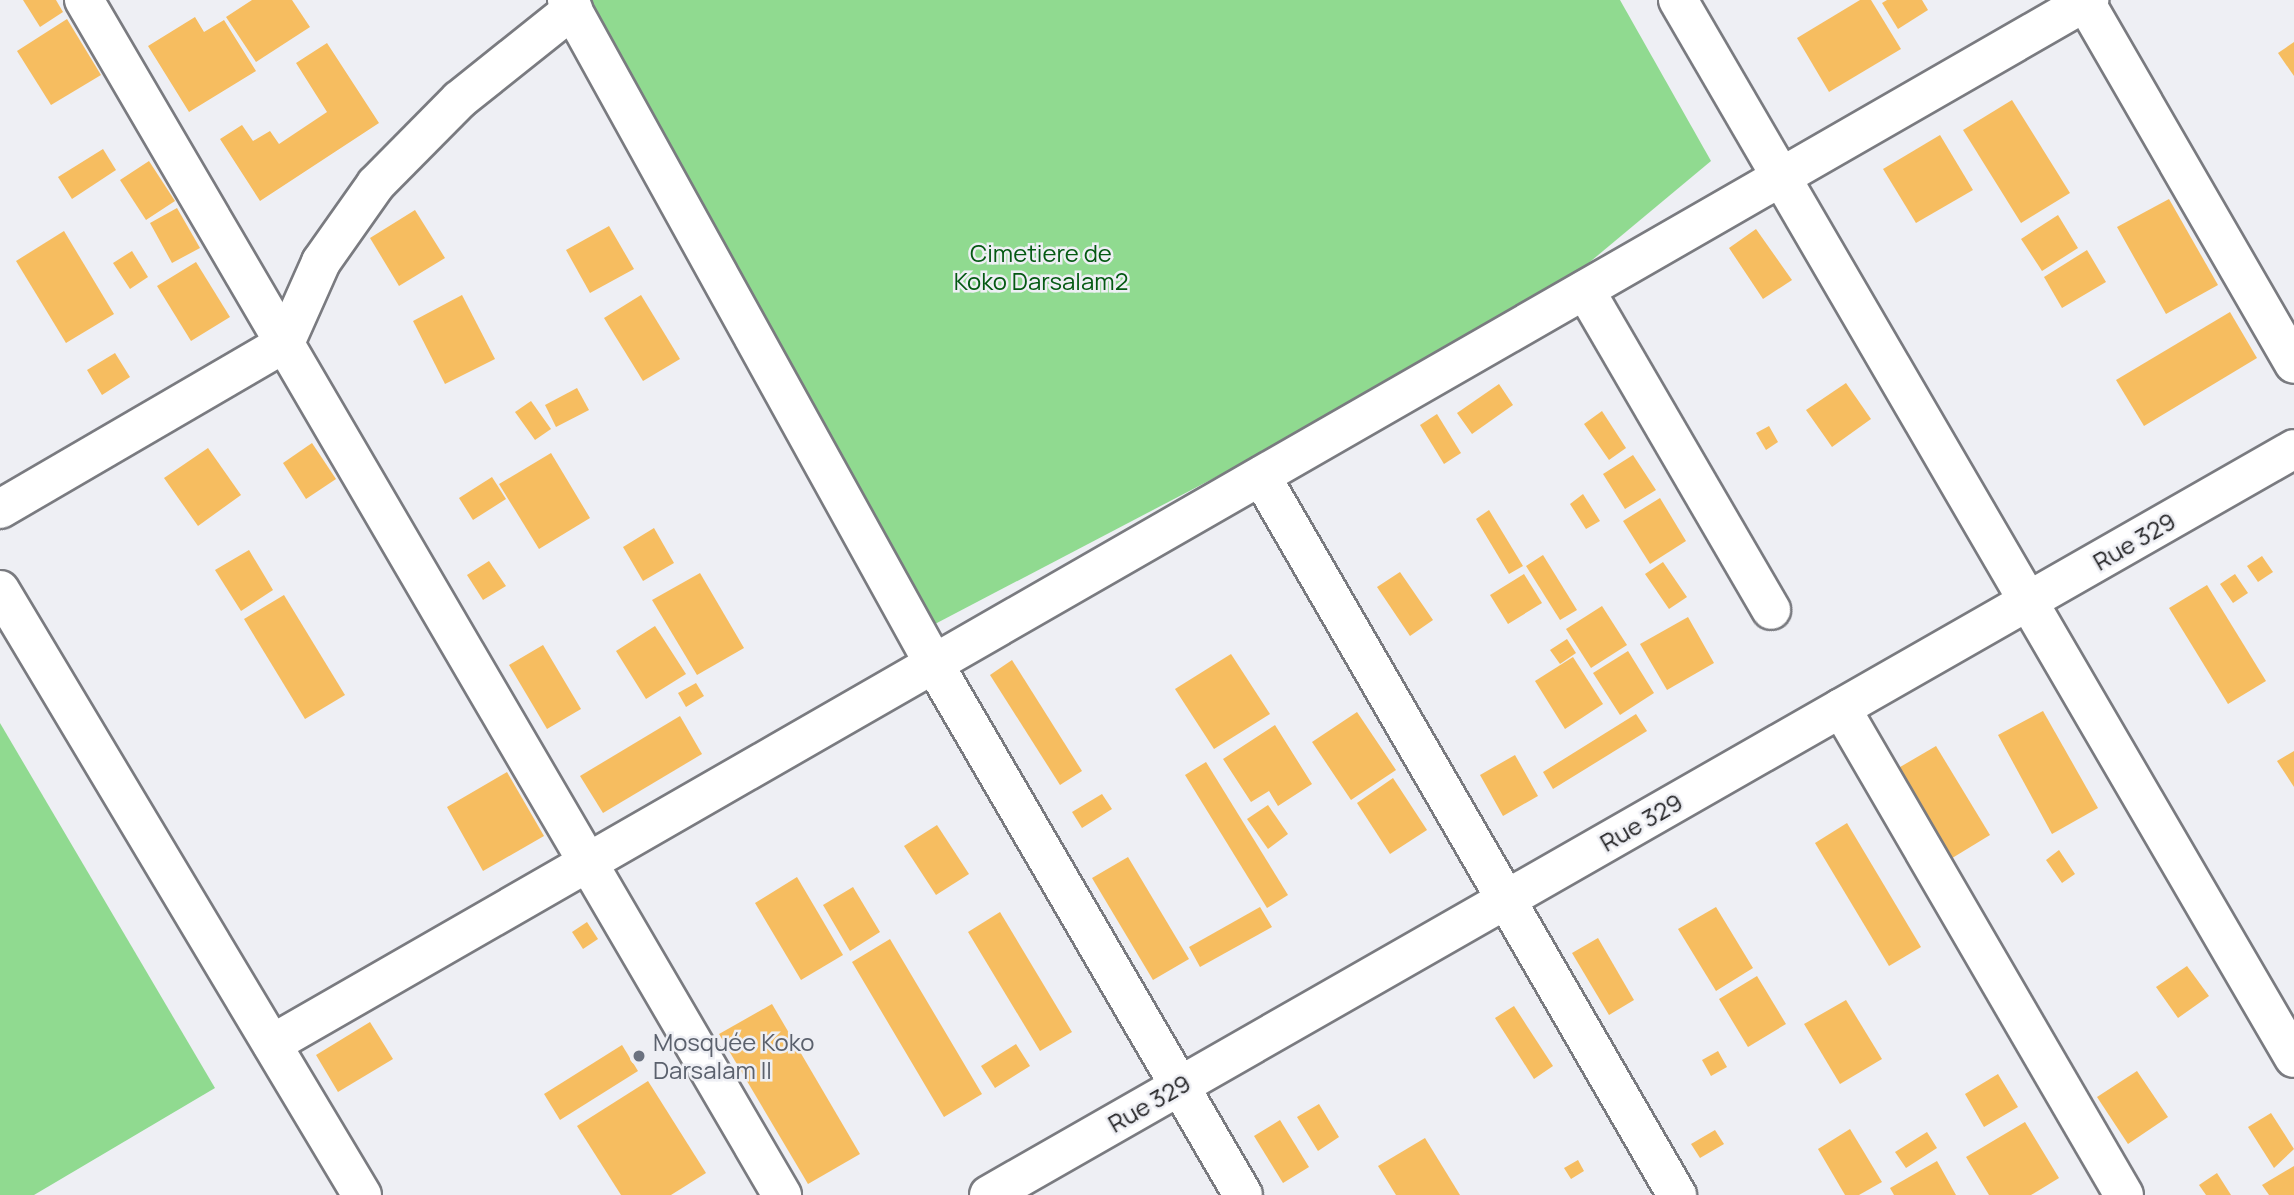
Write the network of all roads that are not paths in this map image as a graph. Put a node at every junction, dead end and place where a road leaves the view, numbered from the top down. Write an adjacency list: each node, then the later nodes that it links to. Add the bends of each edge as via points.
1 (84, 0): 7 (street)
2 (1678, 0): 5 (street)
3 (2086, 1): 5 (street); 8 (street)
4 (570, 5): 7 (street, via 459,100 376,184 321,262); 15 (street)
5 (1782, 177): 6 (street); 13 (street)
6 (1586, 290): 10 (street); 14 (street)
7 (285, 343): 11 (street); 17 (street)
8 (2294, 364)
9 (2294, 449): 13 (street, Rue 329)
10 (1261, 476): 15 (street); 18 (street)
11 (0, 509)
12 (0, 590): 19 (street)
13 (2029, 601): 16 (street, Rue 329); 20 (street)
14 (1771, 610)
15 (934, 664): 17 (street); 21 (street)
16 (1841, 708): 18 (street, Rue 329); 27 (street)
17 (588, 863): 19 (street); 23 (street)
18 (1506, 900): 21 (street, Rue 329); 26 (street)
19 (272, 1044): 22 (street)
20 (2294, 1058)
21 (1179, 1086): 24 (street, Rue 329); 25 (street)
22 (362, 1195)
23 (782, 1195)
24 (989, 1195)
25 (1243, 1195)
26 (1677, 1195)
27 (2124, 1195)

